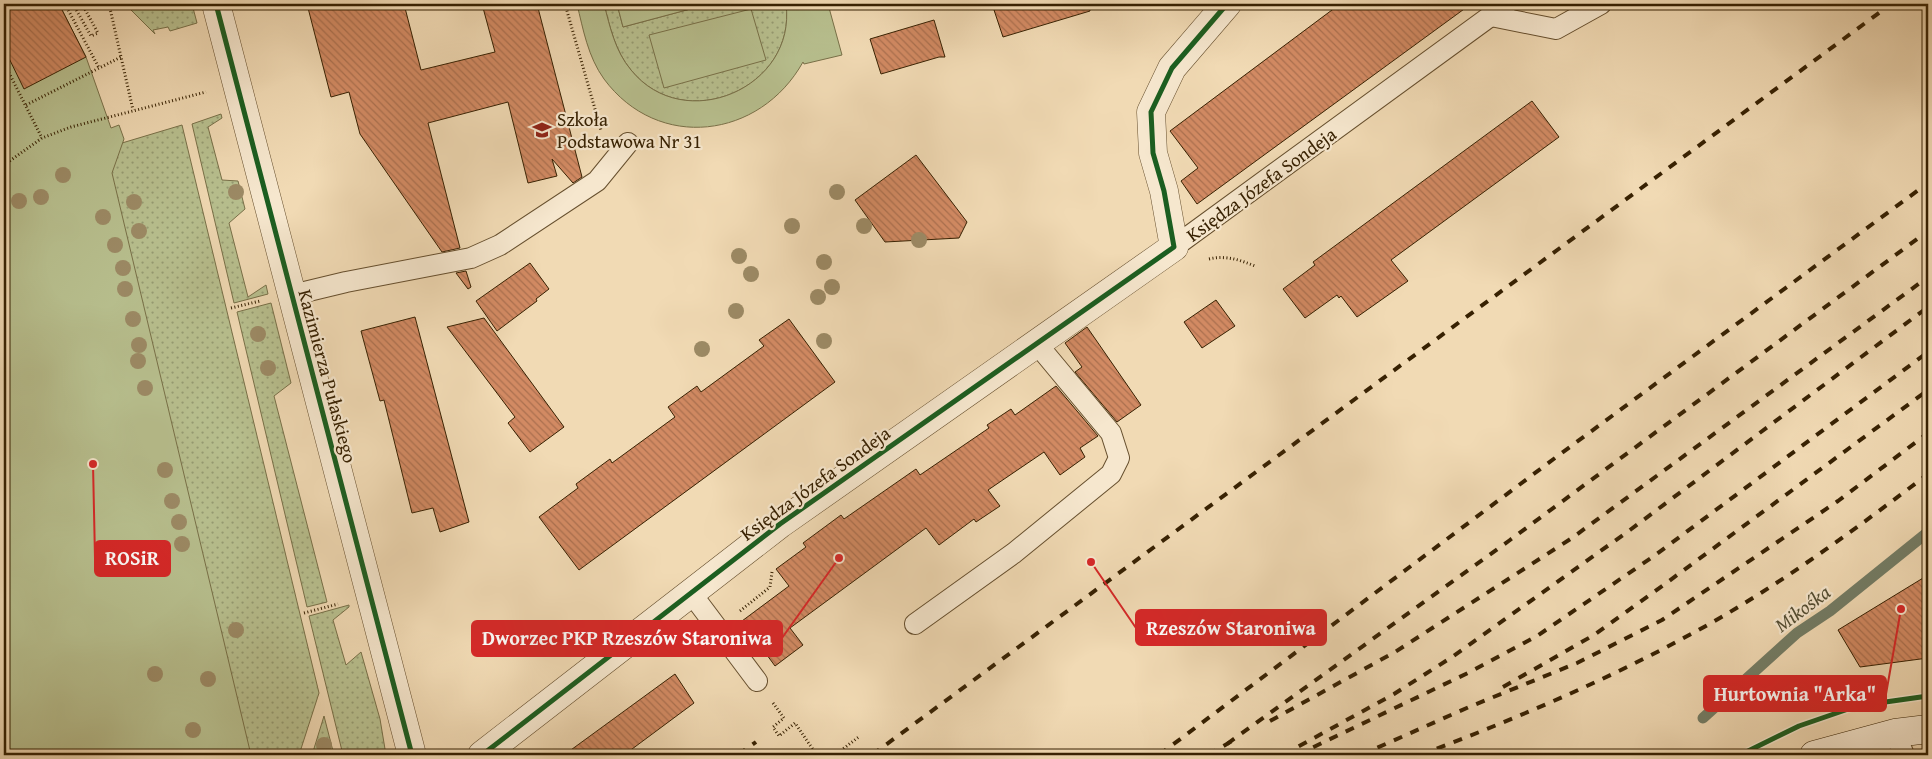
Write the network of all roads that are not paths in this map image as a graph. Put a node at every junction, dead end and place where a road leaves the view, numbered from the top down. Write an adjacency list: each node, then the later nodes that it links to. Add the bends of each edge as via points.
1 (216, 4): 8 (street, Kazimierza Pułaskiego)
2 (1227, 4): 7 (street, via 1172,68 1151,112 1153,153)
3 (1507, 4): 5 (lane, Księdza Józefa Sondeja)
4 (1602, 4): 5 (lane, via 1556,29)
5 (1491, 16): 7 (lane, Księdza Józefa Sondeja)
6 (628, 143): 8 (lane, via 597,180 500,246 471,258)
7 (1174, 247): 9 (street, Księdza Józefa Sondeja)
8 (280, 297): 15 (street, Kazimierza Pułaskiego)
9 (1037, 344): 10 (street, Księdza Józefa Sondeja, via 780,524); 11 (lane, via 1111,433 1118,458 1111,474 1014,554)
10 (691, 593): 12 (lane); 16 (street, Księdza Józefa Sondeja)
11 (915, 624)
12 (756, 681)
13 (1928, 729): 14 (street)
14 (1900, 744): 17 (street)
15 (412, 755)
16 (482, 755)
17 (1814, 755)

